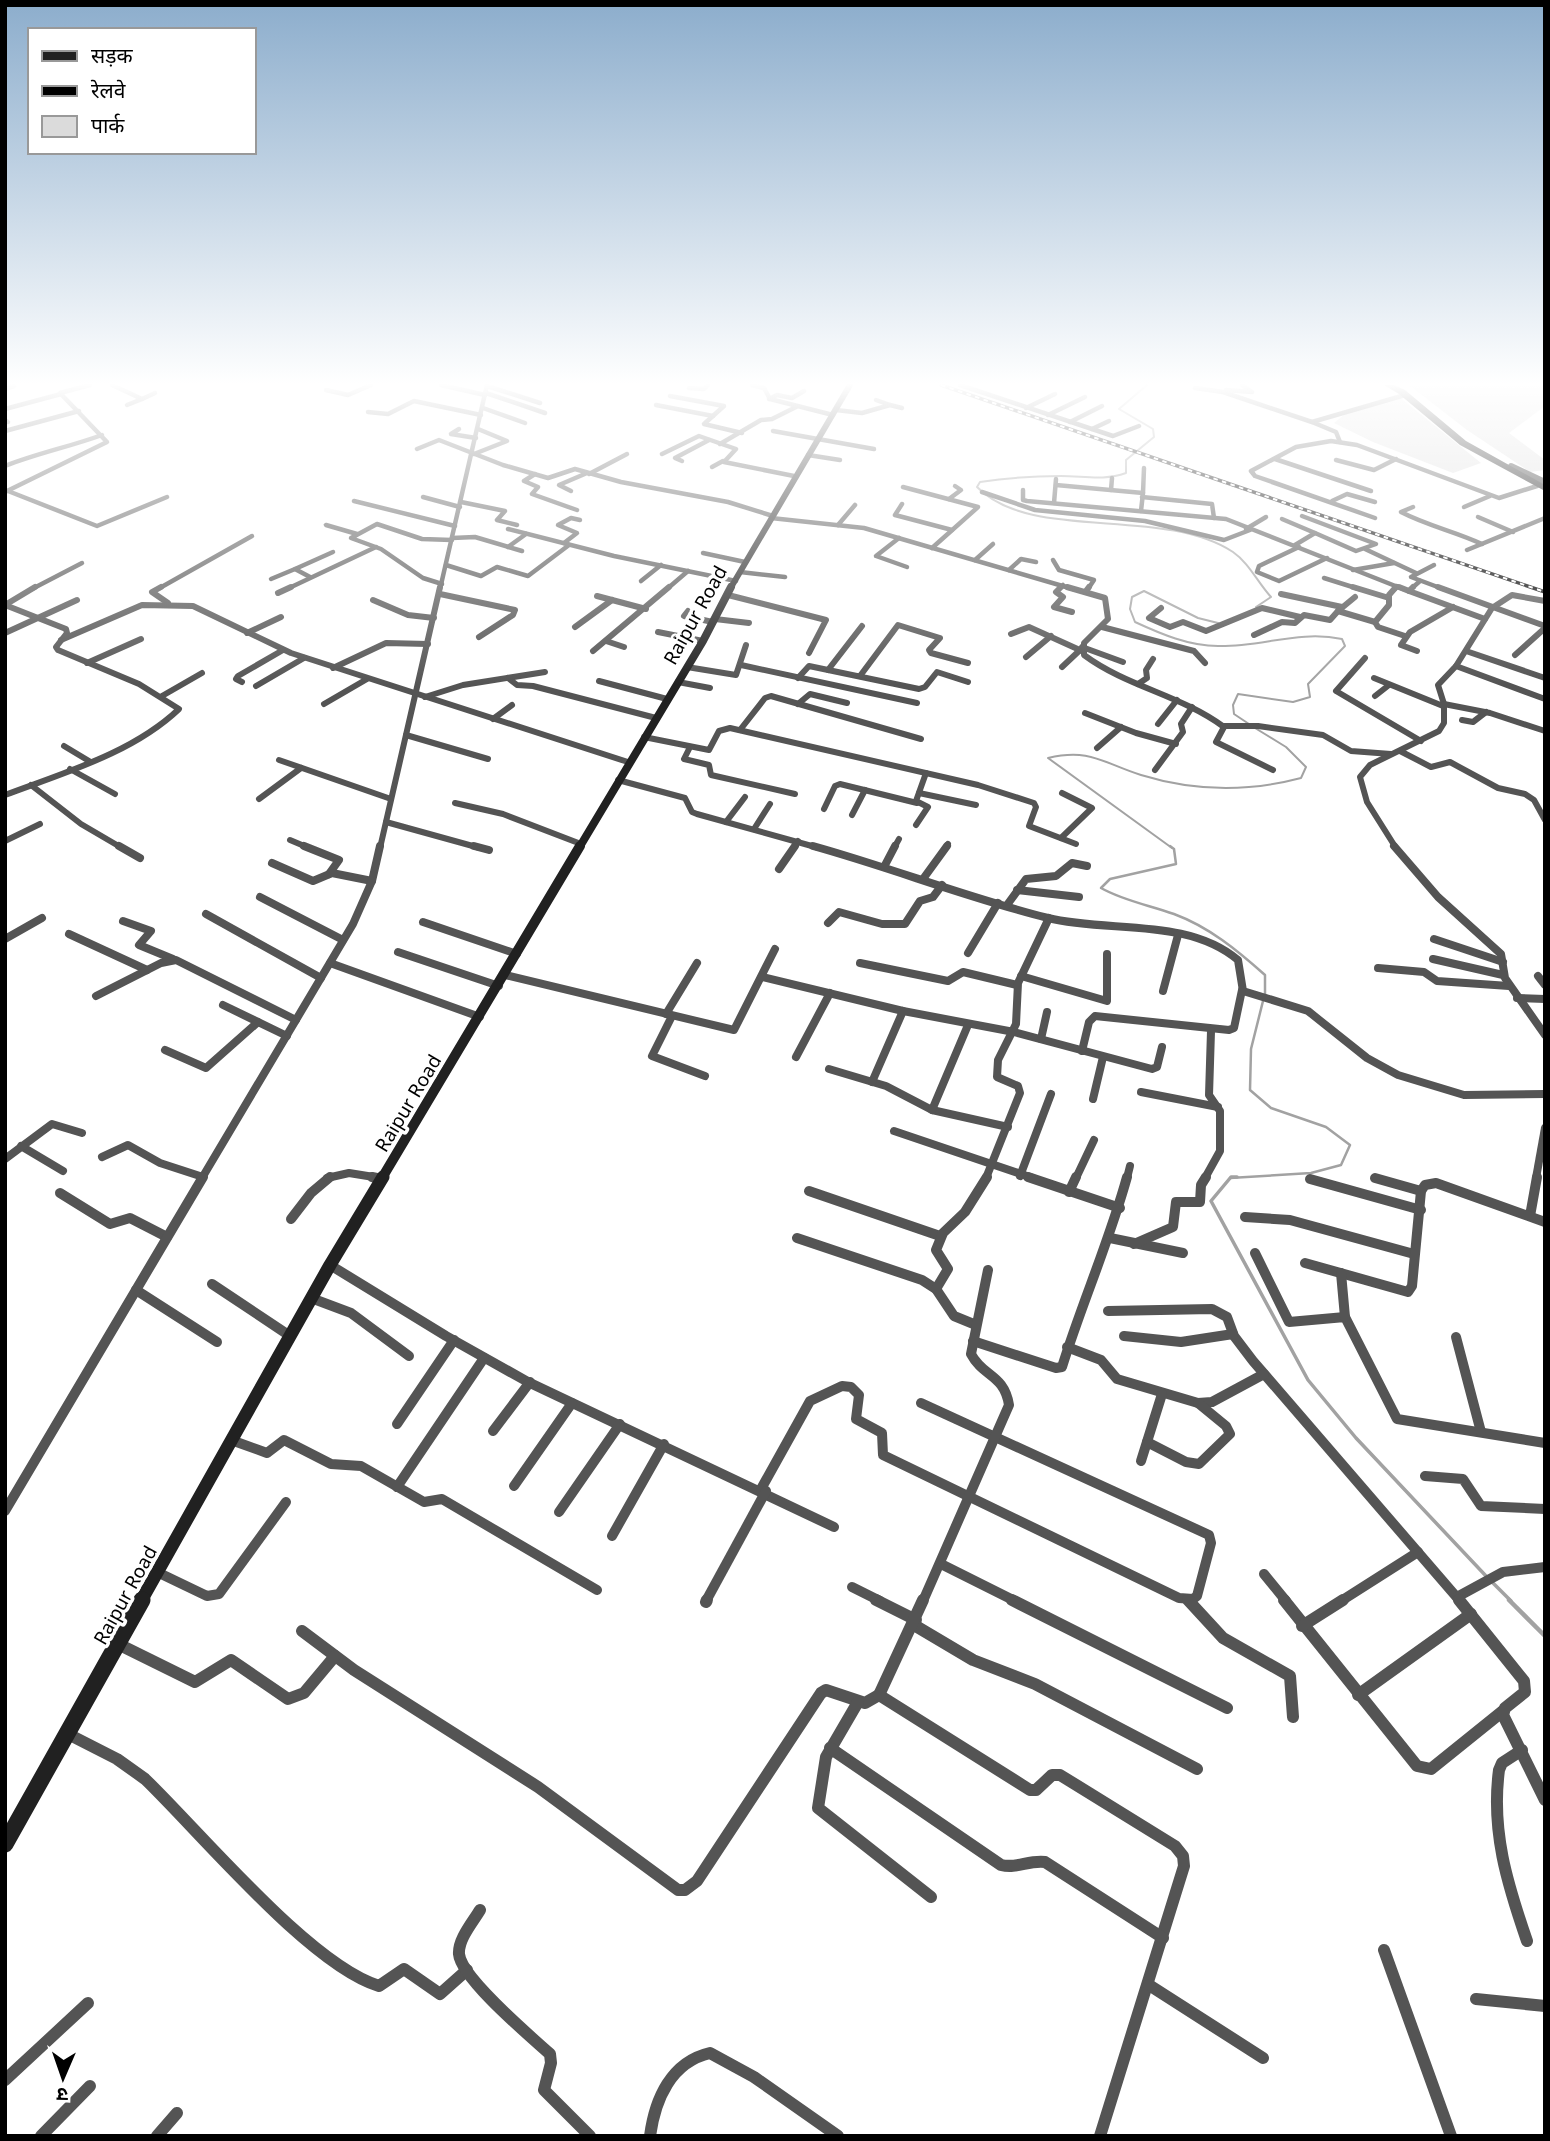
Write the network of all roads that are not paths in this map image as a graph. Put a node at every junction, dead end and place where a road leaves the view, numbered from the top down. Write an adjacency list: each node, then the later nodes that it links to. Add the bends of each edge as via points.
1 (466, 485): 32 (street)
2 (533, 485): 36 (street, via 538,487 532,494)
3 (559, 485): 19 (street)
4 (646, 485): 39 (street, via 728,502)
5 (789, 485): 39 (main road, Raipur Road)
6 (1056, 485): 30 (street)
7 (1076, 485): 17 (street)
8 (1111, 485): 17 (street)
9 (1143, 485): 22 (street)
10 (1285, 485): 28 (street)
11 (1353, 485): 20 (street)
12 (1462, 485): 23 (street)
13 (1543, 485): 23 (street, via 1505,499)
14 (955, 486): 26 (street, via 961,490)
15 (903, 487): 26 (street)
16 (1023, 490): 30 (street, via 1025,501)
17 (1111, 490): 22 (street)
18 (7, 491): 24 (street, via 97,526)
19 (571, 491)
20 (1371, 491)
21 (982, 492): 52 (street, via 1035,510 1145,521 1224,540)
22 (1143, 495): 37 (street); 43 (street, via 1212,503)
23 (1490, 496): 35 (street)
24 (167, 497)
25 (423, 497): 32 (street)
26 (949, 499): 53 (street, via 978,507)
27 (354, 500): 50 (street)
28 (1332, 501): 29 (street, via 1349,494); 41 (street)
29 (1375, 502)
30 (1054, 503): 37 (street)
31 (902, 504): 53 (street, via 895,515)
32 (461, 505): 47 (street, via 505,512 497,520); 50 (street)
33 (855, 505): 49 (street)
34 (1413, 507): 63 (street, via 1401,512)
35 (1464, 508)
36 (577, 510)
37 (1141, 511): 43 (street)
38 (1302, 516): 68 (street, via 1376,543)
39 (772, 517): 49 (street); 87 (main road, Raipur Road)
40 (1266, 517): 52 (street)
41 (1375, 517)
42 (1478, 517): 54 (street)
43 (1214, 518): 52 (street)
44 (1545, 518): 54 (street)
45 (1282, 519): 55 (street)
46 (580, 520): 61 (street, via 571,517 558,524 577,533)
47 (517, 524)
48 (326, 525): 56 (street)
49 (838, 525): 59 (street)
50 (455, 526): 60 (street)
51 (508, 529): 57 (street)
52 (1248, 529): 64 (street)
53 (952, 530): 67 (street)
54 (1513, 532): 63 (street)
55 (1315, 533): 64 (street); 68 (street, via 1356,551)
56 (357, 534): 60 (street, via 377,524 422,539); 65 (street, via 351,539)
57 (526, 534): 61 (street); 66 (street)
58 (252, 536): 111 (street, via 152,592)
59 (899, 538): 67 (street); 82 (street, via 876,556)
60 (452, 539): 66 (street, via 475,537); 79 (street)
61 (566, 544): 79 (street, via 528,576 499,568 481,576); 80 (street)
62 (993, 544): 75 (street)
63 (1482, 544): 69 (street)
64 (1297, 546): 73 (street); 73 (street, via 1259,566 1257,572 1279,581)
65 (376, 547): 89 (street); 95 (street, via 424,579)
66 (508, 547): 70 (street)
67 (932, 548): 75 (street)
68 (1365, 549): 78 (street)
69 (1466, 550)
70 (522, 551)
71 (333, 552): 83 (street)
72 (703, 553): 87 (street)
73 (1327, 558): 85 (street)
74 (1053, 559): 99 (street, via 1059,570 1094,580)
75 (975, 560): 84 (street)
76 (1036, 562): 84 (street, via 1021,559)
77 (82, 563): 112 (street)
78 (1394, 563): 85 (street); 88 (street)
79 (446, 565): 95 (street)
80 (661, 565): 86 (street); 93 (street)
81 (1434, 565): 88 (street)
82 (907, 567)
83 (295, 569): 89 (street); 92 (street)
84 (1009, 570): 96 (street)
85 (1353, 570): 97 (street)
86 (688, 571): 87 (street); 114 (street)
87 (740, 571): 90 (street); 103 (main road, Raipur Road)
88 (1416, 573): 94 (street, via 1411,577)
89 (310, 577): 100 (street)
90 (785, 577)
91 (1324, 578): 106 (street)
92 (271, 579)
93 (641, 581)
94 (1420, 581): 98 (street); 116 (street)
95 (442, 584): 101 (street)
96 (1063, 585): 99 (street); 119 (street, via 1056,592 1063,597 1054,607)
97 (1397, 586): 98 (street); 106 (street)
98 (1409, 591): 113 (street)
99 (1086, 592): 130 (street, via 1107,599 1108,620)
100 (278, 593)
101 (440, 594): 123 (street); 139 (street, via 514,610)
102 (1280, 594): 117 (street)
103 (728, 595): 125 (main road, Raipur Road); 152 (street, via 826,620)
104 (597, 596): 109 (street)
105 (1355, 597): 117 (street)
106 (1389, 598): 126 (street, via 1389,605)
107 (77, 600): 122 (street)
108 (373, 600): 123 (street, via 408,615)
109 (612, 600): 114 (street); 128 (street)
110 (1545, 601): 116 (street, via 1512,595)
111 (170, 604): 133 (street, via 198,607); 141 (street, via 142,605)
112 (5, 605): 122 (street)
113 (1453, 607): 124 (street); 138 (street, via 1432,622 1416,625)
114 (646, 608): 142 (street)
115 (1161, 608): 121 (street, via 1149,618 1170,627 1183,622 1206,631 1262,608)
116 (1492, 608): 124 (street); 131 (street)
117 (1340, 609): 121 (street, via 1328,620 1306,614); 126 (street)
118 (688, 611): 125 (street, via 684,616)
119 (1072, 612)
120 (281, 617): 133 (street)
121 (1300, 617): 136 (street, via 1295,623 1282,622)
122 (38, 618): 134 (street); 141 (street, via 67,630)
123 (434, 618): 144 (street)
124 (1485, 619): 149 (street)
125 (714, 621): 127 (street); 143 (main road, Raipur Road)
126 (1375, 622): 138 (street)
127 (749, 623)
128 (575, 626)
129 (862, 626): 167 (street)
130 (1102, 627): 148 (street); 161 (street, via 1194,651)
131 (1545, 627): 153 (street)
132 (658, 632): 143 (street)
133 (247, 633): 147 (street)
134 (5, 634)
135 (1011, 634): 137 (street, via 1026,626)
136 (1254, 635)
137 (1051, 636): 148 (street); 154 (street)
138 (1405, 636): 151 (street, via 1401,645)
139 (479, 637)
140 (141, 639): 159 (street)
141 (61, 640): 159 (street, via 58,650)
142 (606, 641): 146 (street); 150 (street)
143 (703, 641): 164 (main road, Raipur Road)
144 (428, 644): 166 (street, via 386,643); 185 (street)
145 (746, 645): 162 (street)
146 (624, 647)
147 (284, 650): 155 (street); 177 (street, via 236,677)
148 (1081, 650): 158 (street); 165 (street); 180 (street, via 1097,665)
149 (1466, 650): 163 (street); 174 (street)
150 (593, 651)
151 (1417, 651)
152 (809, 653)
153 (1515, 655)
154 (1026, 657)
155 (304, 658): 166 (street); 182 (street)
156 (1365, 658): 210 (street, via 1336,691)
157 (1153, 659): 180 (street, via 1147,678)
158 (1123, 662)
159 (87, 663): 184 (street)
160 (968, 663): 170 (street, via 929,653 940,638 897,625)
161 (1205, 663)
162 (741, 665): 164 (street, via 734,676); 172 (street)
163 (1456, 666): 188 (street); 195 (street, via 1438,685)
164 (687, 667): 178 (main road, Raipur Road)
165 (1062, 667)
166 (333, 668): 175 (street)
167 (828, 670): 170 (street); 172 (street, via 806,666)
168 (545, 672): 171 (street)
169 (202, 673): 184 (street)
170 (860, 676): 179 (street, via 921,689 937,672)
171 (508, 678): 185 (street); 199 (street, via 517,685)
172 (798, 678): 191 (street)
173 (1374, 678): 181 (street)
174 (1545, 678)
175 (367, 679): 185 (street); 192 (street)
176 (599, 681): 187 (street)
177 (242, 682)
178 (678, 682): 183 (street); 187 (main road, Raipur Road)
179 (968, 682)
180 (1138, 684): 189 (street)
181 (1389, 684): 186 (street); 195 (street)
182 (256, 687)
183 (710, 688)
184 (162, 696): 218 (street, via 177,712 136,739)
185 (420, 696): 200 (street); 207 (street)
186 (1376, 696)
187 (667, 699): 199 (main road, Raipur Road)
188 (1545, 699)
189 (1177, 700): 196 (street); 202 (street)
190 (846, 703): 193 (street, via 810,694)
191 (916, 703)
192 (324, 704)
193 (798, 704): 205 (street, via 766,697); 209 (street)
194 (512, 705): 200 (street)
195 (1444, 705): 197 (street); 210 (street, via 1441,729)
196 (1192, 707): 203 (street); 211 (street)
197 (1486, 712): 201 (street, via 1473,722); 206 (street)
198 (1085, 713): 204 (street)
199 (656, 718): 208 (main road, Raipur Road)
200 (493, 719): 219 (street)
201 (1462, 720)
202 (1158, 724)
203 (1223, 726): 215 (street, via 1323,735 1351,751); 223 (street, via 1216,742)
204 (1121, 727): 211 (street); 214 (street)
205 (740, 730): 213 (street, via 721,729 710,749); 224 (street)
206 (1545, 731)
207 (406, 735): 216 (street); 235 (street)
208 (645, 737): 213 (street); 219 (main road, Raipur Road)
209 (921, 739)
210 (1421, 741): 215 (street)
211 (1176, 744): 222 (street)
212 (64, 746): 218 (street)
213 (690, 747): 231 (street, via 685,760 710,766 710,774)
214 (1097, 748)
215 (1397, 753): 242 (street, via 1431,767 1454,763 1498,788 1521,792 1534,800); 288 (street, via 1361,773 1363,791 1378,824 1438,898 1498,950)
216 (488, 759)
217 (279, 760): 220 (street)
218 (89, 761): 221 (street)
219 (628, 762): 225 (main road, Raipur Road)
220 (301, 768): 234 (street); 235 (street)
221 (70, 769): 226 (street); 230 (street)
222 (1155, 770)
223 (1273, 770)
224 (926, 773): 228 (street); 248 (street, via 1033,802 1037,807 1029,825)
225 (618, 780): 244 (street, via 685,797 694,813); 253 (main road, Raipur Road)
226 (31, 785): 232 (street); 257 (street, via 81,824)
227 (865, 790): 237 (street); 240 (street, via 838,784); 241 (street)
228 (919, 793): 237 (street); 239 (street)
229 (1062, 793): 248 (street, via 1092,808)
230 (115, 794)
231 (795, 794)
232 (5, 795)
233 (745, 797): 244 (street)
234 (259, 799)
235 (391, 799): 243 (street)
236 (455, 803): 253 (street, via 508,813 552,836)
237 (917, 803): 246 (street, via 928,807)
238 (770, 804): 247 (street)
239 (976, 805)
240 (824, 809)
241 (852, 814)
242 (1545, 820)
243 (386, 822): 256 (street); 264 (street)
244 (726, 822): 247 (street)
245 (40, 824): 251 (street)
246 (916, 825)
247 (754, 829): 252 (street)
248 (1061, 838): 255 (street)
249 (899, 839): 260 (street)
250 (290, 840): 262 (street, via 339,860)
251 (5, 841)
252 (798, 841): 260 (street); 261 (street)
253 (581, 844): 284 (main road, Raipur Road)
254 (948, 844): 263 (street)
255 (1076, 844)
256 (489, 850)
257 (139, 858)
258 (272, 863): 262 (street, via 313,881)
259 (1087, 866): 266 (street, via 1072,863 1056,876 1026,879)
260 (884, 867): 263 (street)
261 (779, 869)
262 (329, 874): 264 (street)
263 (923, 879): 265 (street)
264 (372, 881): 280 (street)
265 (942, 885): 269 (street); 275 (street, via 933,897 920,901 905,924 882,924 839,912)
266 (1017, 890): 268 (street); 269 (street)
267 (260, 897): 280 (street)
268 (1079, 897)
269 (1003, 904): 272 (street); 283 (street)
270 (206, 914): 299 (street)
271 (42, 918): 278 (street)
272 (1049, 918): 277 (street); 296 (street)
273 (123, 921): 287 (street, via 150,931 139,945)
274 (423, 922): 284 (street)
275 (828, 923)
276 (69, 934): 293 (street)
277 (1178, 935): 304 (street, via 1234,955 1242,969); 305 (street)
278 (5, 939)
279 (1434, 939): 288 (street)
280 (343, 940): 289 (street)
281 (775, 949): 298 (street)
282 (398, 952): 302 (street)
283 (968, 953)
284 (517, 954): 294 (main road, Raipur Road)
285 (1107, 954): 296 (street, via 1107,1001)
286 (1433, 959): 295 (street)
287 (176, 960): 293 (street); 315 (street)
288 (1503, 962): 295 (street)
289 (330, 963): 299 (street); 314 (street)
290 (697, 963): 313 (street)
291 (860, 963): 300 (street, via 948,981 963,972)
292 (1378, 968): 303 (street, via 1424,972 1437,981)
293 (148, 970): 307 (street)
294 (505, 975): 302 (main road, Raipur Road); 313 (street)
295 (1503, 975): 303 (street)
296 (1021, 976): 300 (street)
297 (1538, 976): 301 (street)
298 (762, 977): 306 (street); 313 (street, via 734,1030)
299 (321, 978): 315 (street)
300 (1017, 985): 319 (street)
301 (1545, 985)
302 (499, 986): 314 (main road, Raipur Road)
303 (1509, 986): 308 (street)
304 (1242, 990): 318 (street, via 1234,1027); 333 (street, via 1308,1011 1367,1058 1398,1075 1474,1096)
305 (1163, 991)
306 (830, 993): 311 (street); 327 (street)
307 (96, 996)
308 (1517, 998): 309 (street); 320 (street)
309 (1545, 999)
310 (223, 1005): 316 (street)
311 (903, 1011): 317 (street); 330 (street)
312 (1047, 1012): 322 (street)
313 (669, 1015): 329 (street, via 652,1056)
314 (480, 1017): 350 (main road, Raipur Road)
315 (296, 1020): 321 (street)
316 (258, 1022): 321 (street); 324 (street, via 206,1068)
317 (968, 1025): 319 (street); 336 (street)
318 (1211, 1031): 325 (street, via 1095,1016 1089,1022); 335 (street, via 1209,1096)
319 (1014, 1032): 322 (street); 337 (street, via 995,1072 1020,1090)
320 (1545, 1035)
321 (287, 1036): 349 (street)
322 (1041, 1039): 325 (street)
323 (1162, 1047): 326 (street, via 1153,1069)
324 (165, 1050)
325 (1082, 1051): 326 (street)
326 (1103, 1056): 334 (street)
327 (796, 1057)
328 (829, 1069): 330 (street)
329 (705, 1076)
330 (872, 1082): 336 (street)
331 (1141, 1092): 335 (street)
332 (1051, 1094): 348 (street)
333 (1545, 1094)
334 (1093, 1099)
335 (1218, 1107): 367 (street, via 1220,1151 1201,1185 1200,1202 1176,1202 1174,1227)
336 (932, 1110): 337 (street)
337 (1008, 1127): 346 (street)
338 (1545, 1128): 359 (street)
339 (894, 1131): 346 (street)
340 (82, 1133): 342 (street, via 52,1124)
341 (1094, 1140): 355 (street)
342 (21, 1146): 344 (street); 347 (street)
343 (102, 1157): 349 (street, via 128,1145 160,1163)
344 (5, 1158)
345 (1130, 1166): 357 (street)
346 (991, 1167): 348 (street); 363 (street, via 964,1213)
347 (63, 1171)
348 (1020, 1176): 355 (street)
349 (203, 1177): 364 (street)
350 (382, 1178): 361 (street, via 353,1172 330,1174); 372 (main road, Raipur Road)
351 (1375, 1178): 354 (street)
352 (1310, 1179): 358 (street)
353 (809, 1191): 363 (street)
354 (1421, 1191): 358 (street); 359 (street, via 1425,1185 1441,1184)
355 (1069, 1192): 357 (street)
356 (60, 1193): 364 (street, via 110,1224 130,1218)
357 (1120, 1208): 366 (street)
358 (1421, 1210): 370 (street)
359 (1530, 1216): 362 (street)
360 (1245, 1217): 370 (street, via 1290,1220)
361 (291, 1219)
362 (1545, 1222)
363 (940, 1236): 376 (street, via 936,1250 948,1269)
364 (167, 1237): 377 (street)
365 (797, 1238): 376 (street, via 909,1275)
366 (1110, 1238): 367 (street); 389 (street)
367 (1134, 1244): 368 (street)
368 (1183, 1253)
369 (1255, 1253): 380 (street, via 1289,1322)
370 (1414, 1254): 374 (street, via 1408,1292)
371 (1305, 1263): 374 (street)
372 (330, 1265): 378 (main road, Raipur Road); 386 (street)
373 (989, 1270): 381 (street)
374 (1341, 1273): 380 (street)
375 (212, 1284): 383 (street)
376 (936, 1289): 381 (street, via 954,1317)
377 (136, 1290): 388 (street); 415 (street)
378 (311, 1298): 383 (main road, Raipur Road); 390 (street, via 357,1314)
379 (1108, 1311): 382 (street, via 1212,1309 1227,1317)
380 (1345, 1317): 401 (street, via 1395,1417)
381 (976, 1325): 387 (street)
382 (1233, 1334): 384 (street, via 1181,1342); 392 (street)
383 (290, 1336): 403 (main road, Raipur Road)
384 (1124, 1336)
385 (1456, 1337): 401 (street)
386 (454, 1340): 391 (street); 398 (street)
387 (973, 1341): 389 (street, via 1058,1369 1064,1364); 402 (street, via 971,1358 998,1377 1009,1400)
388 (217, 1342)
389 (1067, 1347): 394 (street, via 1099,1359 1115,1378)
390 (409, 1356)
391 (484, 1358): 393 (street); 410 (street)
392 (1264, 1374): 397 (street, via 1212,1402); 419 (street)
393 (530, 1382): 395 (street); 400 (street)
394 (1162, 1394): 397 (street); 404 (street)
395 (572, 1403): 399 (street); 409 (street)
396 (921, 1403): 402 (street)
397 (1198, 1403): 404 (street, via 1230,1434 1199,1464)
398 (397, 1424)
399 (620, 1424): 406 (street); 416 (street)
400 (493, 1431)
401 (1481, 1432): 405 (street)
402 (995, 1438): 412 (street); 427 (street, via 1209,1535 1198,1594)
403 (231, 1440): 410 (street, via 267,1453 284,1440 331,1464 361,1466); 422 (main road, Raipur Road)
404 (1147, 1442): 407 (street)
405 (1545, 1443)
406 (664, 1444): 411 (street); 418 (street)
407 (1141, 1461)
408 (1424, 1476): 414 (street, via 1463,1479 1481,1506)
409 (514, 1486)
410 (397, 1487): 425 (street, via 424,1502 442,1499)
411 (763, 1490): 412 (street, via 810,1401 846,1386 859,1395 856,1419 882,1433 883,1455); 417 (street); 428 (street)
412 (971, 1497): 420 (street); 427 (street)
413 (286, 1502): 422 (street, via 219,1594 207,1596)
414 (1545, 1509)
415 (5, 1510)
416 (559, 1512)
417 (834, 1527)
418 (612, 1536)
419 (1418, 1552): 426 (street); 431 (street)
420 (941, 1564): 430 (street); 438 (street)
421 (1545, 1567): 426 (street, via 1503,1572)
422 (158, 1572): 433 (main road, Raipur Road)
423 (1264, 1574): 431 (street)
424 (852, 1587): 430 (street)
425 (597, 1590)
426 (1457, 1597): 429 (street)
427 (1188, 1600): 440 (street, via 1223,1638 1290,1676)
428 (706, 1602)
429 (1471, 1614): 436 (street); 439 (street, via 1526,1687)
430 (915, 1623): 435 (street); 444 (street, via 974,1660 1035,1684)
431 (1302, 1626): 436 (street)
432 (302, 1631): 434 (street)
433 (118, 1644): 434 (street, via 195,1682 231,1660 288,1699 304,1693); 441 (main road, Raipur Road)
434 (335, 1656): 437 (street, via 538,1787 678,1890 697,1881 821,1693 832,1691)
435 (879, 1695): 437 (street, via 869,1703); 449 (street, via 1030,1790 1057,1774 1175,1846 1184,1862)
436 (1358, 1695): 439 (street, via 1424,1769 1431,1769)
437 (858, 1702): 442 (street)
438 (1227, 1708)
439 (1503, 1712): 443 (street)
440 (1293, 1717)
441 (66, 1733): 446 (main road, Raipur Road); 452 (street, via 145,1778 287,1919 340,1967 364,1982 379,1986 404,1969 440,1994)
442 (830, 1748): 447 (street, via 822,1771 820,1811); 449 (street, via 1001,1865 1013,1868 1031,1860 1045,1862)
443 (1522, 1750): 445 (street); 450 (street, via 1499,1770 1495,1836)
444 (1197, 1769)
445 (1545, 1800)
446 (5, 1844)
447 (931, 1897)
448 (480, 1910): 452 (street, via 460,1948)
449 (1163, 1938): 453 (street)
450 (1527, 1941)
451 (1384, 1950): 467 (street)
452 (467, 1970): 463 (street, via 550,2054 544,2090)
453 (1149, 1985): 457 (street); 466 (street)
454 (1476, 1999): 456 (street)
455 (88, 2003): 458 (street)
456 (1545, 2007)
457 (1264, 2057)
458 (5, 2080)
459 (90, 2086): 461 (street)
460 (177, 2113): 462 (street)
461 (41, 2136)
462 (157, 2136)
463 (590, 2136)
464 (650, 2136): 465 (street, via 674,2073 691,2057 710,2053 754,2077)
465 (838, 2136)
466 (1100, 2136)
467 (1451, 2136)

